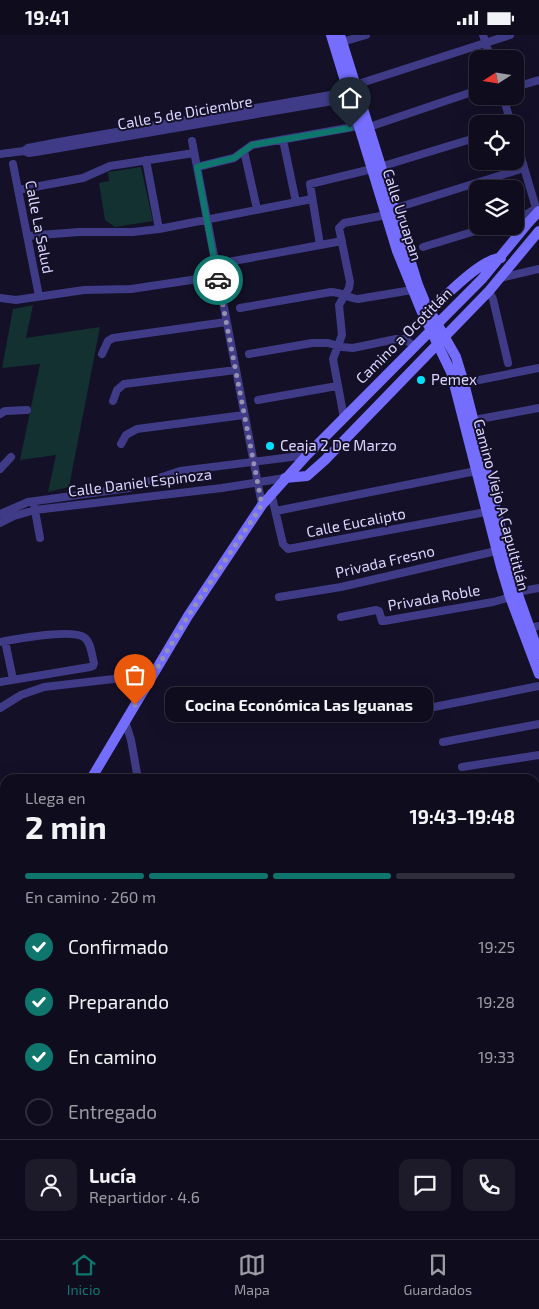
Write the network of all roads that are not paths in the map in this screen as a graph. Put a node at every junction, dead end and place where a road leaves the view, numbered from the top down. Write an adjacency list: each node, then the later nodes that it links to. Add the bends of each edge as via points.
1 (331, 35): 8 (main road, Calle Uruapan)
2 (366, 35): 4 (street)
3 (510, 35): 5 (street, Calle 5 de Diciembre)
4 (341, 39): 8 (main road, Calle Uruapan)
5 (484, 39): 8 (street, Calle 5 de Diciembre)
6 (539, 80): 7 (street)
7 (524, 84)
8 (351, 92): 10 (main road, Calle Uruapan); 10 (main road, Calle Uruapan); 16 (street, Calle 5 de Diciembre, via 59,141)
9 (469, 93): 10 (street)
10 (364, 126): 11 (street); 20 (main road, Calle Uruapan)
11 (283, 140): 14 (street, via 252,145); 25 (street)
12 (469, 140): 20 (street)
13 (192, 141): 15 (street)
14 (244, 151): 19 (street, via 229,159); 26 (street)
15 (194, 153): 17 (street); 19 (street)
16 (0, 154)
17 (146, 160): 23 (street, via 110,165 83,178); 31 (street)
18 (13, 164): 23 (street, Calle La Salud)
19 (197, 167): 30 (street)
20 (376, 168): 24 (street, via 312,183); 28 (main road, Calle Uruapan)
21 (524, 168): 27 (street)
22 (518, 170): 28 (street)
23 (18, 190): 34 (street, Calle La Salud)
24 (312, 199): 25 (street); 36 (street)
25 (296, 201): 26 (street)
26 (257, 209): 30 (street)
27 (538, 211): 29 (street); 38 (main road, Camino a Ocotitlán)
28 (390, 212): 35 (street, via 342,224 339,230); 43 (main road, Calle Uruapan); 49 (main road, Calle Uruapan)
29 (524, 215)
30 (206, 220): 31 (street); 41 (street)
31 (159, 229): 34 (street)
32 (539, 231): 42 (main road, Camino a Ocotitlán)
33 (469, 233): 37 (street)
34 (27, 236): 46 (street, Calle La Salud)
35 (342, 241): 36 (street); 45 (street, via 349,274 349,288)
36 (320, 245): 39 (street)
37 (423, 247)
38 (501, 258): 49 (main road, via 493,258 479,266); 51 (main road, Camino a Ocotitlán)
39 (228, 262)
40 (539, 269): 42 (street)
41 (218, 276): 46 (street, via 131,289 84,290); 50 (street)
42 (500, 278): 44 (main road, Camino a Ocotitlán)
43 (412, 290): 45 (street, via 358,299); 49 (main road, Calle Uruapan)
44 (489, 291): 52 (main road, Camino a Ocotitlán); 57 (street)
45 (345, 295): 48 (street, via 331,292); 53 (street, via 339,305 343,331)
46 (39, 296): 47 (street)
47 (0, 299)
48 (240, 308)
49 (427, 314): 51 (main road, Calle Uruapan)
50 (226, 322): 55 (street, via 113,338); 59 (street)
51 (435, 328): 52 (main road, Calle Uruapan); 54 (main road, Camino a Ocotitlán)
52 (441, 340): 60 (main road, Camino Viejo A Capultitlán, via 456,357); 75 (main road, Camino Viejo A Capultitlán); 76 (main road, Camino a Ocotitlán, via 310,474)
53 (337, 346): 54 (street, via 353,348 402,339); 56 (street, via 312,343); 61 (street, via 333,359)
54 (414, 347): 68 (main road, Camino a Ocotitlán)
55 (102, 354)
56 (249, 354)
57 (508, 363)
58 (539, 368): 60 (street)
59 (236, 370): 63 (street, via 124,384 117,390); 67 (street)
60 (464, 383): 69 (main road, Camino Viejo A Capultitlán)
61 (337, 386): 62 (street); 68 (street)
62 (258, 400)
63 (113, 401)
64 (539, 408): 69 (street)
65 (27, 410): 66 (street)
66 (0, 414)
67 (244, 415): 70 (street, via 137,429 126,435); 73 (street)
68 (344, 417): 71 (main road, Camino a Ocotitlán)
69 (474, 420): 88 (main road, Camino Viejo A Capultitlán)
70 (121, 444)
71 (307, 455): 73 (street, Calle Daniel Espinoza); 76 (main road, Camino a Ocotitlán)
72 (11, 457): 74 (street)
73 (253, 461): 77 (street); 79 (street, Calle Daniel Espinoza, via 180,471 129,488)
74 (0, 469)
75 (476, 471): 81 (street); 82 (main road, Camino Viejo A Capultitlán)
76 (285, 478): 77 (street, Calle Daniel Espinoza); 78 (main road, Camino a Ocotitlán)
77 (258, 482): 79 (street, Calle Daniel Espinoza); 80 (street)
78 (271, 493): 80 (main road, Camino a Ocotitlán); 81 (street, Calle Eucalipto)
79 (35, 505): 83 (street, Calle Daniel Espinoza, via 18,505); 84 (street, Calle Daniel Espinoza); 85 (street)
80 (262, 505): 101 (main road, Camino a Ocotitlán, via 188,616)
81 (276, 511): 82 (street, Calle Eucalipto, via 283,544 288,549)
82 (486, 512): 86 (main road, Camino Viejo A Capultitlán)
83 (0, 514)
84 (0, 523)
85 (40, 538)
86 (496, 551): 88 (main road, Camino Viejo A Capultitlán); 89 (street, Privada Fresno, via 341,587)
87 (539, 588): 88 (street)
88 (514, 594): 90 (street, Privada Roble, via 493,602 384,621 376,610); 91 (main road, Camino Viejo A Capultitlán); 94 (main road, Camino Viejo A Capultitlán)
89 (280, 597)
90 (341, 617)
91 (534, 627): 93 (main road, Camino Viejo A Capultitlán)
92 (3, 641): 96 (street); 96 (street, via 76,633 89,642 93,666)
93 (539, 654)
94 (539, 674)
95 (122, 678): 100 (street, via 44,687 21,695)
96 (13, 679): 97 (street)
97 (0, 682)
98 (539, 687): 99 (street)
99 (434, 707)
100 (0, 708)
101 (125, 721): 106 (main road, Camino a Ocotitlán); 107 (street)
102 (539, 724): 103 (street)
103 (443, 742)
104 (539, 755): 105 (street)
105 (462, 767)
106 (94, 774)
107 (137, 774)

